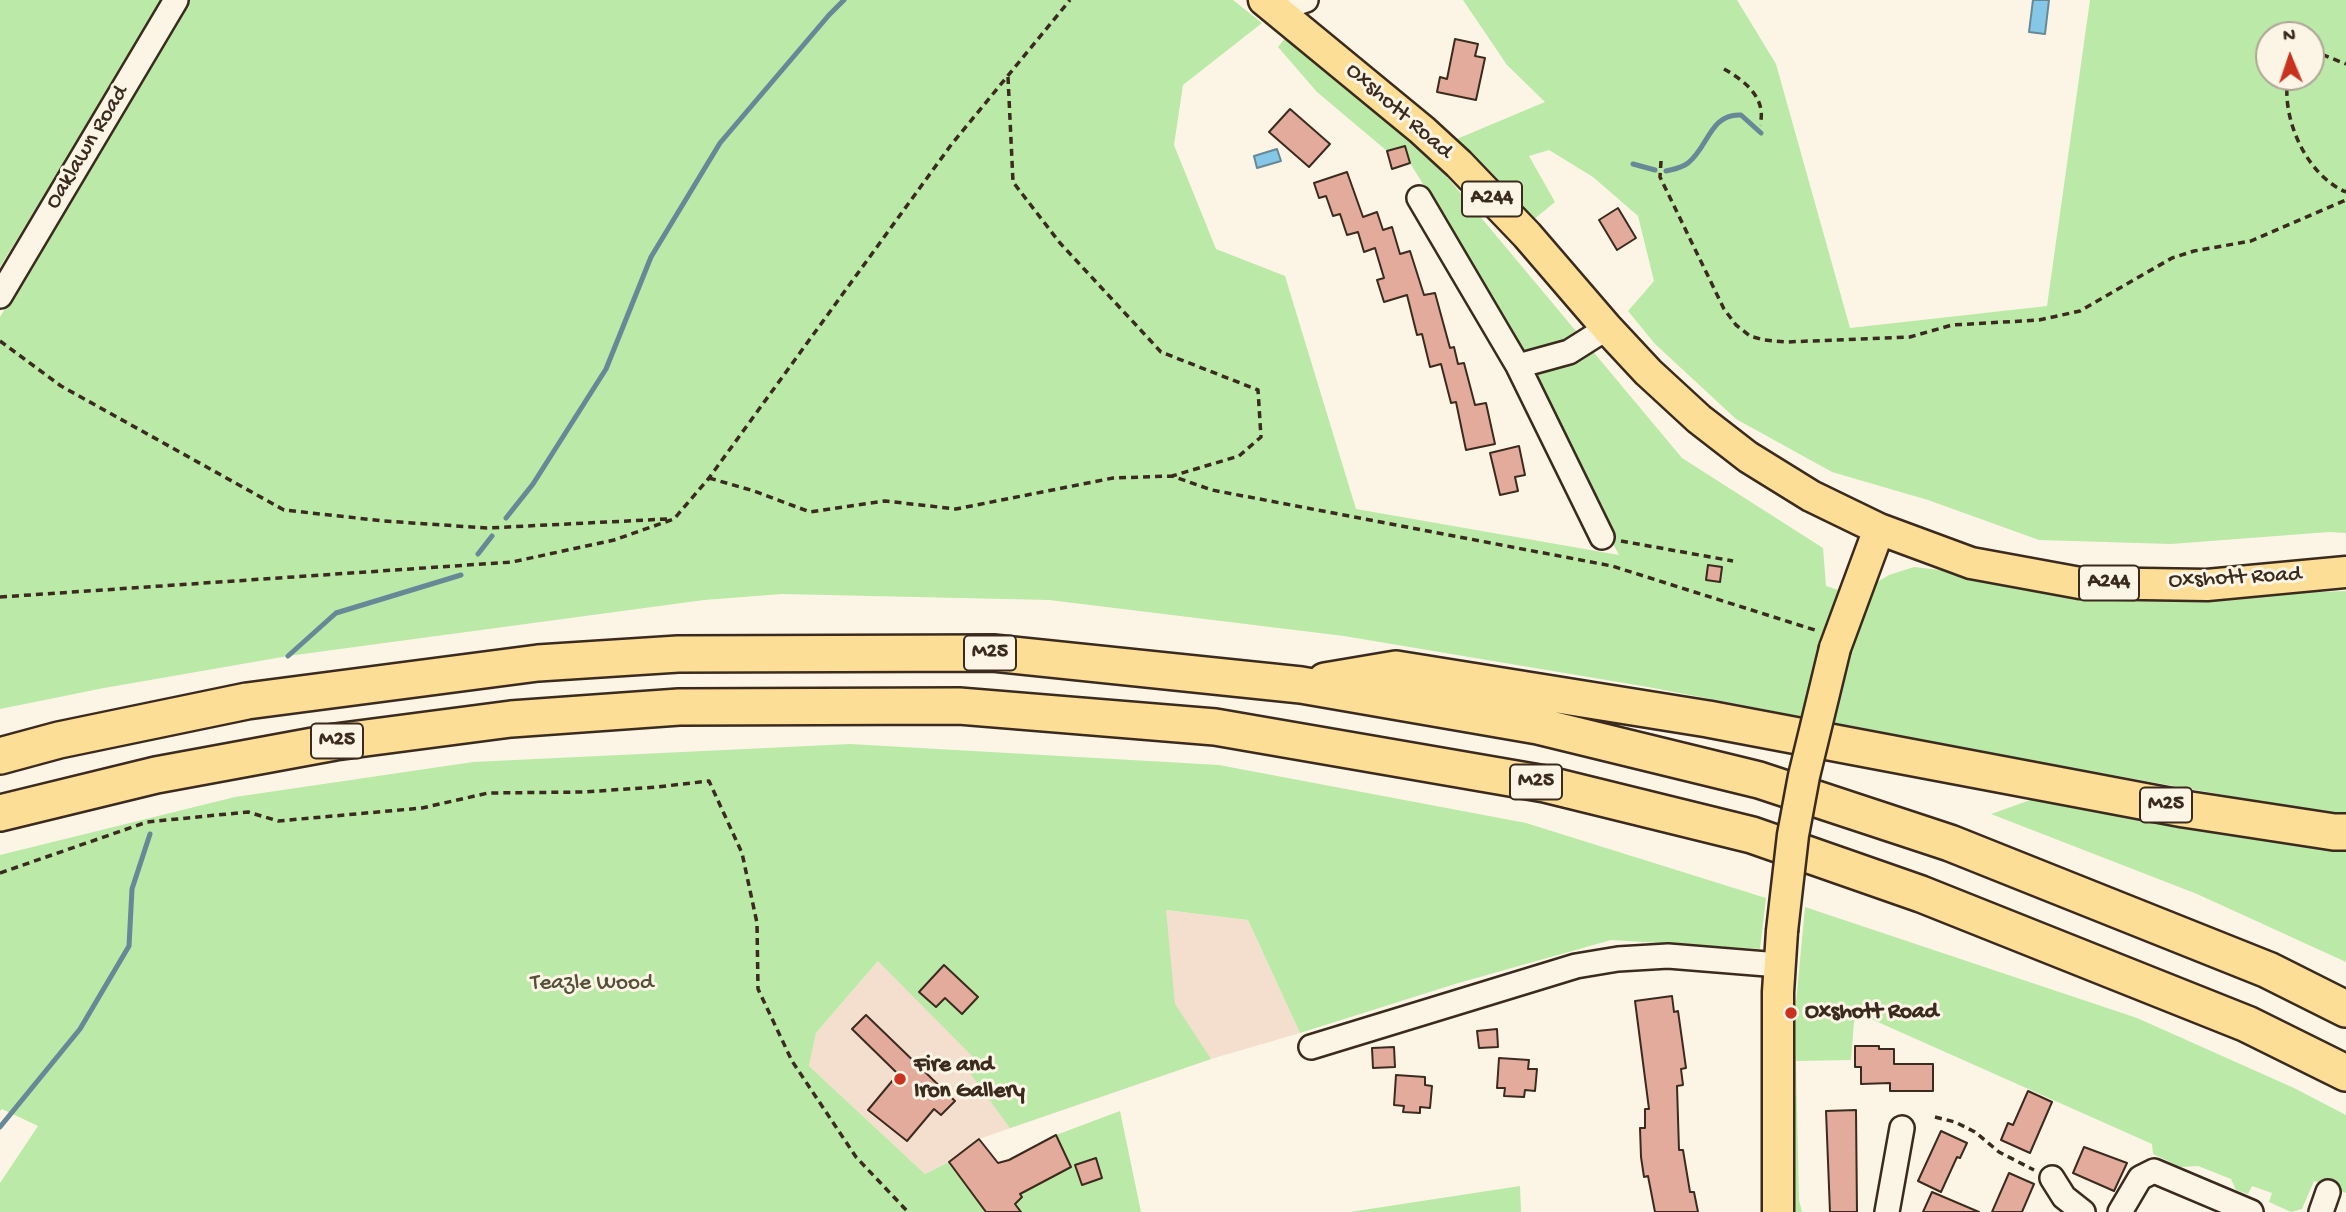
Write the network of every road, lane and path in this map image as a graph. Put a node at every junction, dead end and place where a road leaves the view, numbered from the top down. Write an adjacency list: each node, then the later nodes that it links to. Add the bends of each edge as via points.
1 (176, 0): 15 (street, Oaklawn Road)
2 (1070, 0): 8 (path)
3 (1306, 0): 4 (street)
4 (1270, 5): 16 (main road, Oxshott Road / A244, via 1459,164)
5 (2325, 56): 6 (path)
6 (2346, 64)
7 (1724, 69): 10 (path, via 1754,91 1761,107)
8 (1008, 75): 19 (path, via 1013,182 1060,243 1161,352 1258,390 1261,437 1239,456); 20 (path, via 951,145)
9 (2286, 91): 12 (path, via 2288,115 2298,140 2322,175)
10 (1760, 125)
11 (1661, 161): 14 (path, via 1660,177 1724,309 1750,336 1786,342 1910,337 1952,325 2066,315 2172,258 2251,241)
12 (2346, 192)
13 (1419, 198): 18 (street)
14 (2346, 200)
15 (0, 296)
16 (1607, 328): 18 (street, via 1569,352); 22 (main road, Oxshott Road / A244, via 1699,419 1748,457 1811,496)
17 (0, 341): 21 (path, via 61,386 284,510 487,528)
18 (1518, 366): 23 (street)
19 (1172, 476): 20 (path, via 1113,478 956,509 885,501 810,512); 27 (path, via 1212,490 1612,566)
20 (709, 478): 21 (path)
21 (674, 519): 26 (path, via 614,540 512,562)
22 (1879, 529): 25 (main road, Oxshott Road / A244, via 1972,563 2080,583 2207,585); 27 (main road)
23 (1602, 537): 24 (path)
24 (1733, 561)
25 (2346, 572)
26 (0, 597)
27 (1836, 642): 33 (main road, bridge, via 1793,835)
28 (1301, 685): 29 (highway, M25, via 993,653 678,654 538,663 247,701 58,740); 31 (highway, M25, via 1396,669 1708,719 2184,809); 34 (highway, M25, via 1538,726 1759,780 1950,843 2269,970)
29 (0, 757)
30 (0, 813): 36 (highway, M25, via 156,775 335,742 511,719 679,707 959,706 1215,727 1545,784 1752,835 1921,894 2235,1019)
31 (2346, 832)
32 (0, 873): 40 (path, via 147,822 248,812 278,821 422,808 488,793 583,792 709,781 742,853 757,923 758,989 792,1061 856,1157)
33 (1779, 965): 35 (street, via 1668,956 1576,966); 41 (main road)
34 (2346, 1009)
35 (1311, 1046)
36 (2346, 1073)
37 (1936, 1116): 39 (path, via 1975,1132 2010,1158)
38 (1902, 1128): 42 (street)
39 (2052, 1178): 43 (street, via 2064,1197)
40 (908, 1212)
41 (1778, 1212)
42 (1887, 1212)
43 (2083, 1212)
44 (2120, 1212): 45 (street, via 2140,1178 2154,1171)
45 (2251, 1212)

